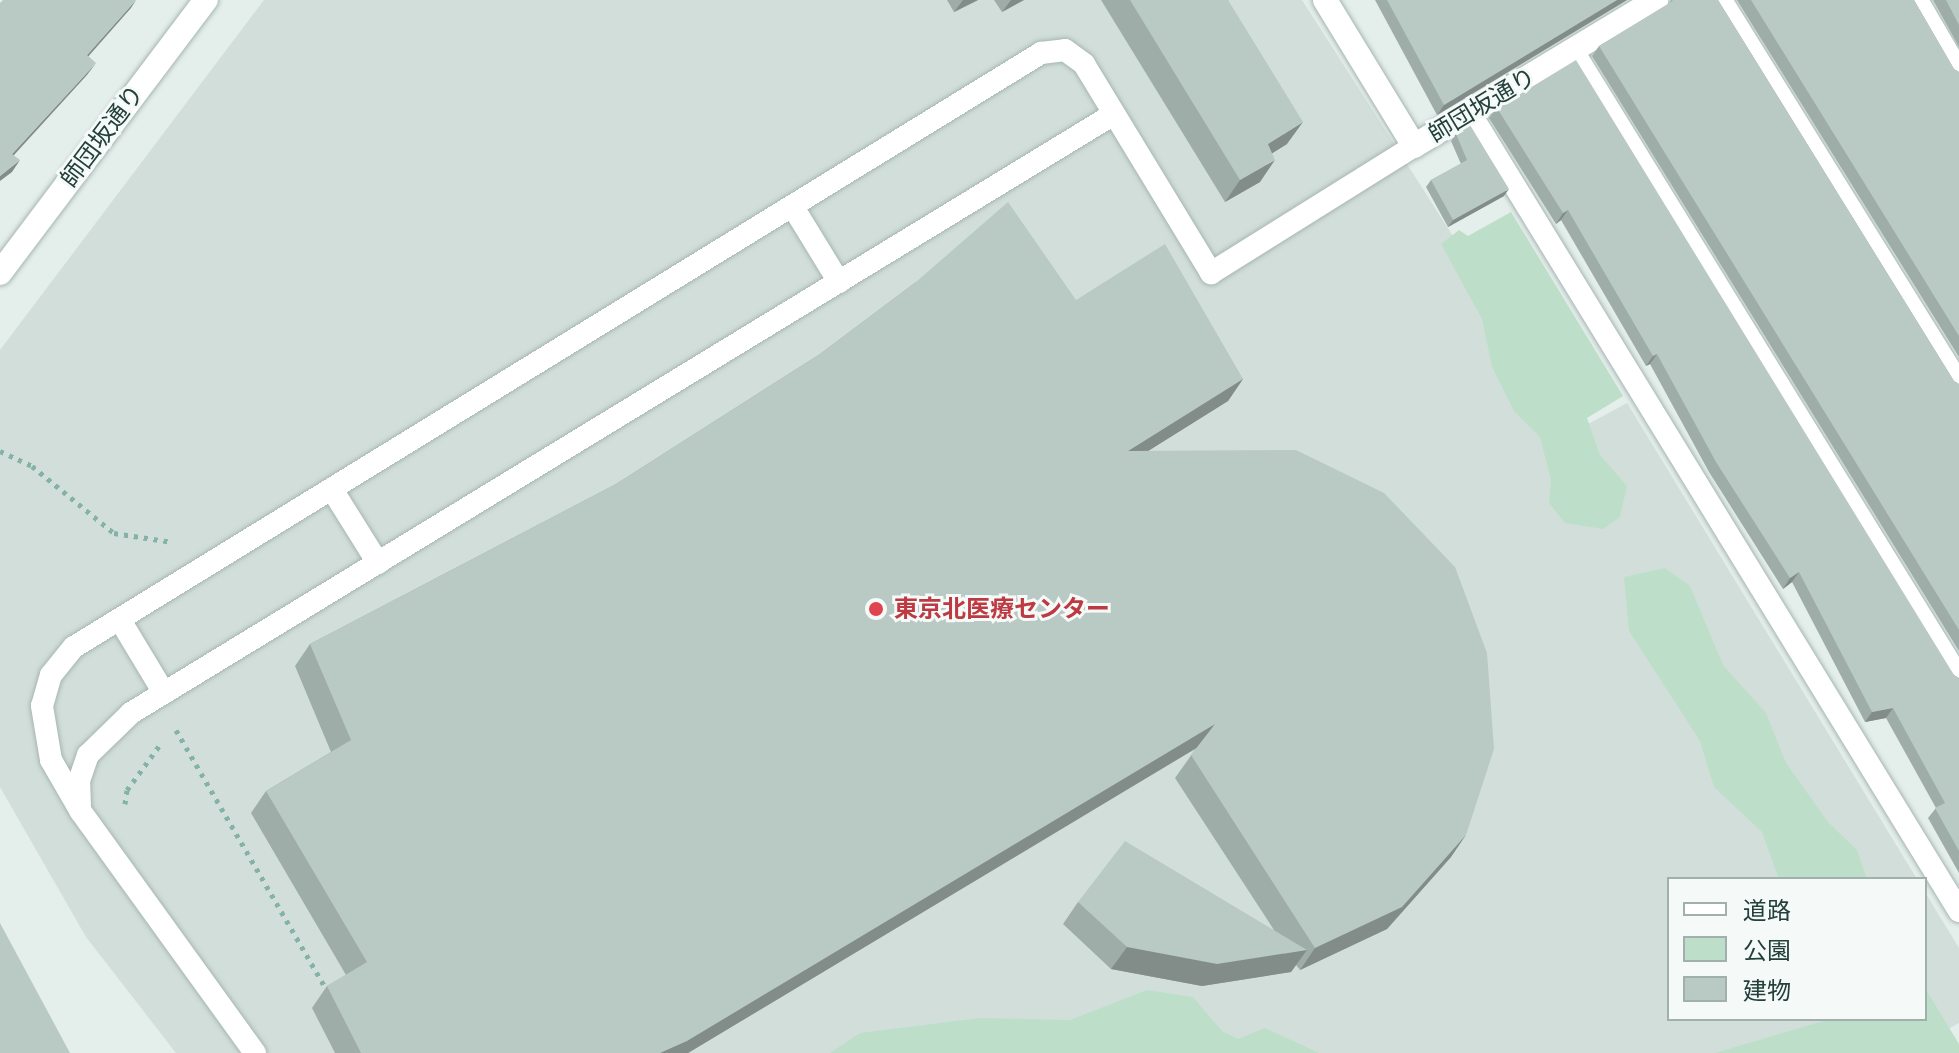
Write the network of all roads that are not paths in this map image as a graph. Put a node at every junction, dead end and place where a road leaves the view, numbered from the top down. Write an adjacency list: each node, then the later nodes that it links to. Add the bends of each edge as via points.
1 (206, 0): 12 (street, 師団坂通り)
2 (1325, 0): 10 (street, 師団坂通り)
3 (1656, 0): 6 (street, 師団坂通り)
4 (1721, 0): 14 (lane)
5 (1917, 0): 7 (lane)
6 (1573, 51): 8 (street, 師団坂通り); 18 (lane)
7 (1959, 72)
8 (1470, 113): 10 (street, 師団坂通り); 21 (lane)
9 (1114, 114): 10 (lane, via 1211,273); 11 (lane, via 1084,64 1065,50 1053,50); 13 (lane)
10 (1414, 146)
11 (793, 207): 13 (lane); 15 (lane)
12 (0, 273)
13 (839, 282): 16 (lane)
14 (1959, 384)
15 (333, 491): 16 (lane); 17 (lane)
16 (378, 563): 19 (lane)
17 (120, 620): 19 (lane); 20 (lane, via 60,660 42,706 46,746)
18 (1959, 678)
19 (164, 693): 20 (lane, via 97,742 79,781)
20 (81, 812): 22 (lane)
21 (1959, 911)
22 (255, 1053)

